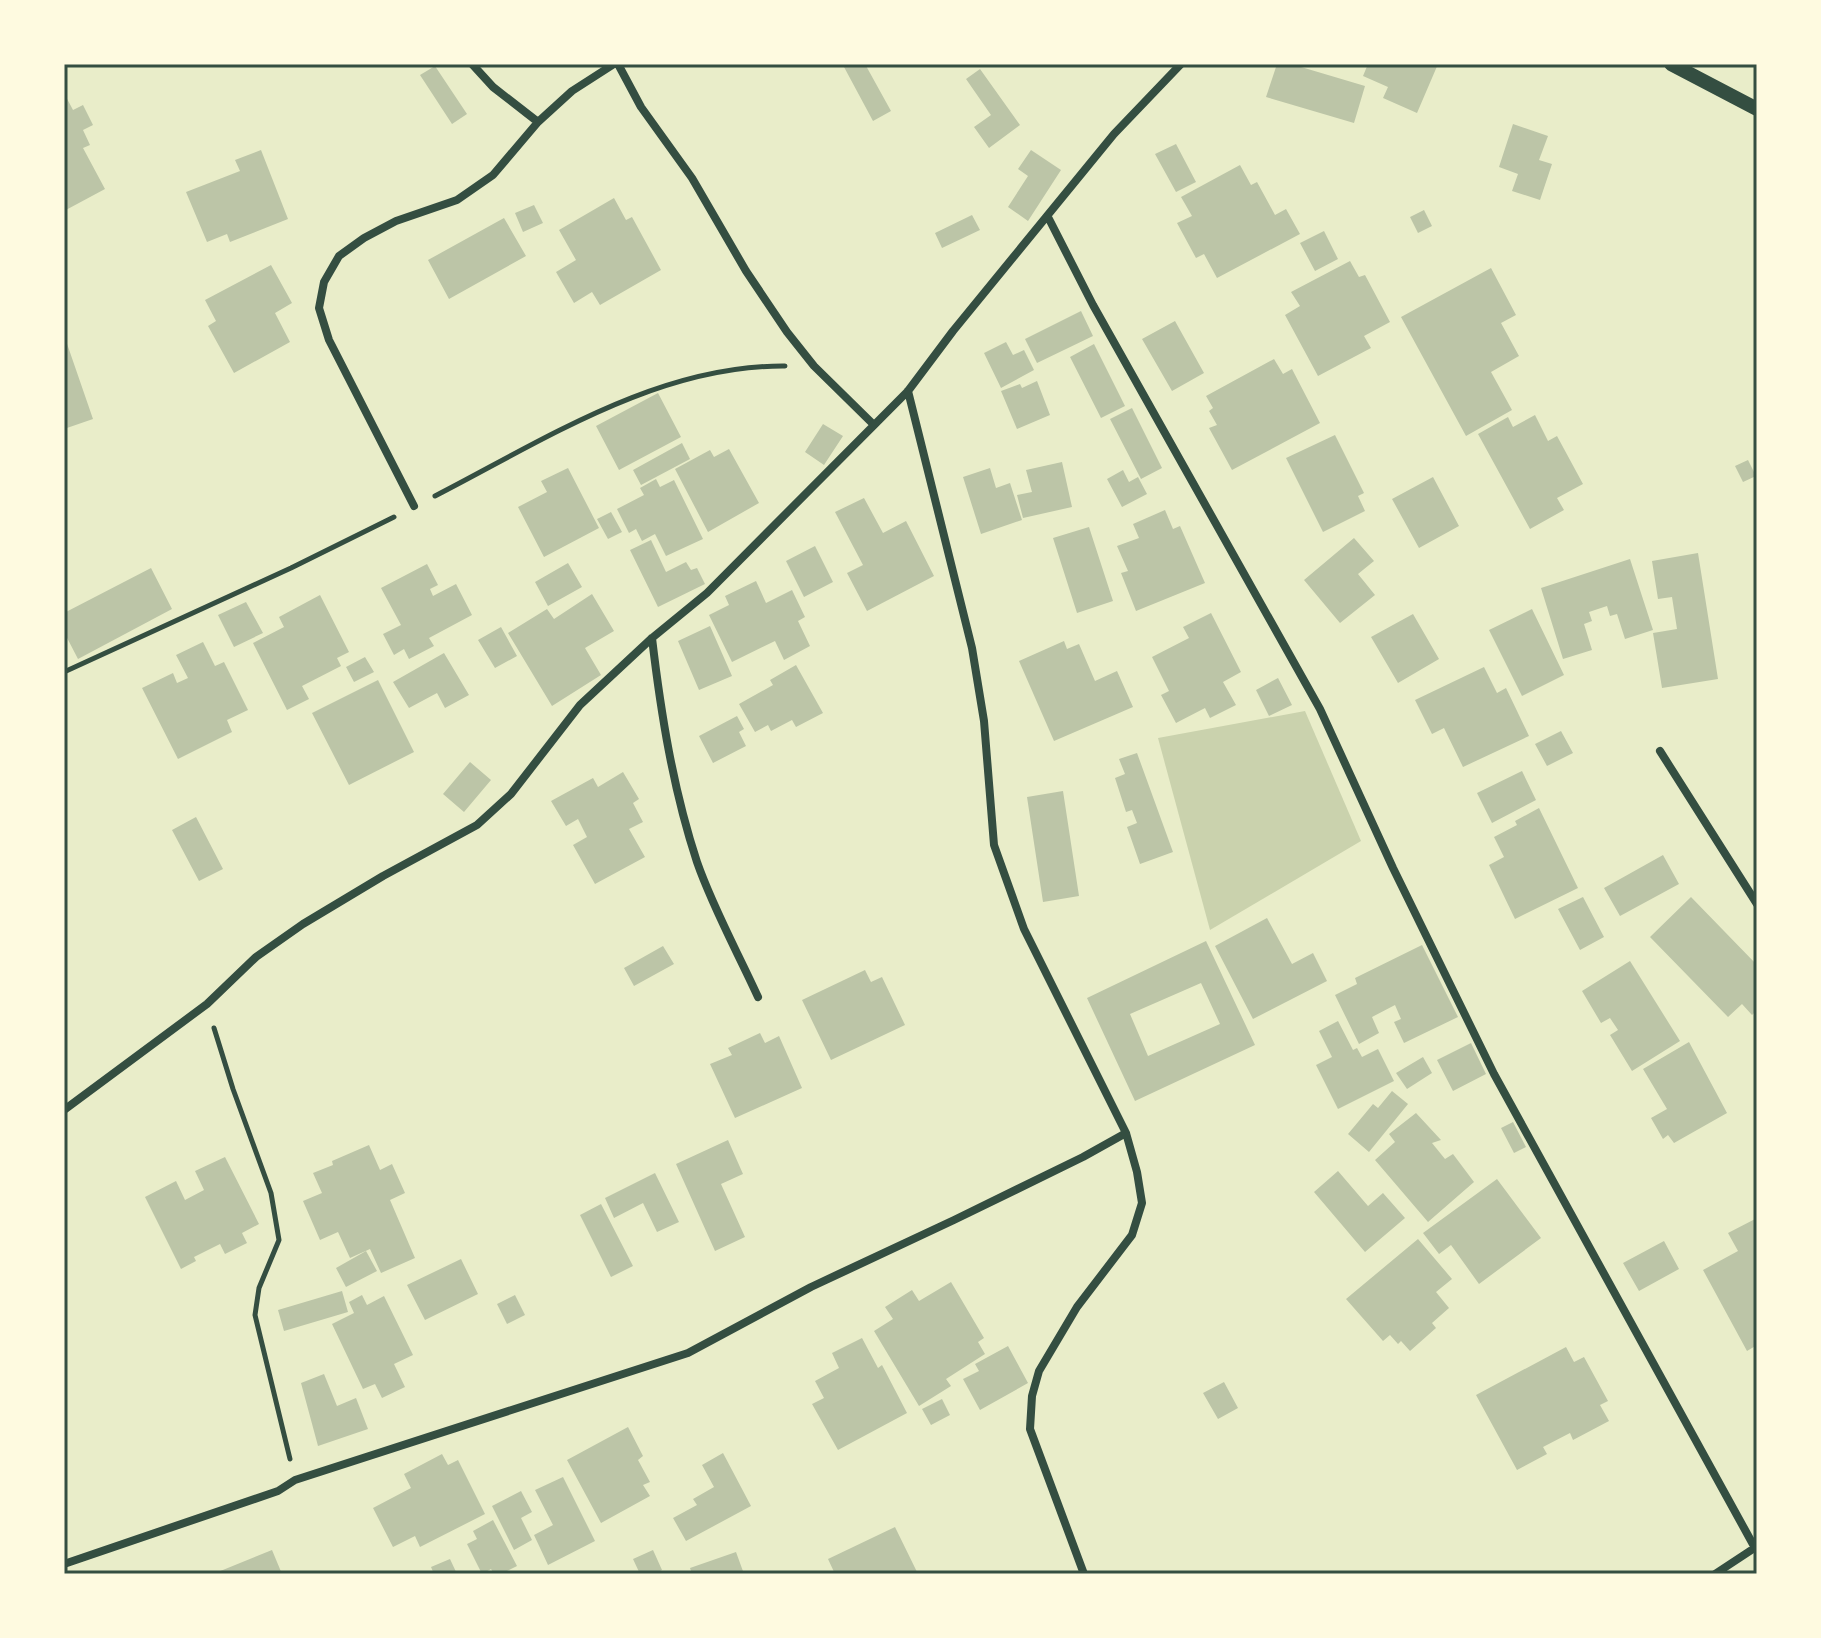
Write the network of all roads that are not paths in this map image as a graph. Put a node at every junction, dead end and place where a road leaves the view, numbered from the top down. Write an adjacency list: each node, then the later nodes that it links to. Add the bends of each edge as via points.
1 (472, 64): 6 (street)
2 (616, 64): 6 (street, via 572,91); 9 (street, via 787,332)
3 (1181, 64): 7 (street, via 1114,134)
4 (1671, 64): 5 (street)
5 (1757, 109)
6 (538, 122): 10 (street, via 493,175 457,200 364,238 339,256 324,282 319,308 329,340)
7 (1048, 217): 8 (street); 17 (street, via 1320,709 1494,1074)
8 (908, 391): 9 (street); 16 (street, via 972,648 994,845 1024,929)
9 (874, 425): 11 (street, via 707,593)
10 (414, 506)
11 (652, 638): 14 (street, via 672,768 698,863); 15 (street, via 580,705 511,794 477,825 303,924 256,957 207,1004)
12 (1660, 751): 13 (street)
13 (1757, 904)
14 (758, 997)
15 (64, 1110)
16 (1126, 1133): 18 (street, via 688,1353 295,1480 278,1491); 19 (street, via 1142,1203 1132,1235 1077,1307 1039,1371 1032,1396 1030,1429)
17 (1756, 1547): 20 (street)
18 (64, 1564)
19 (1084, 1574)
20 (1715, 1574)

